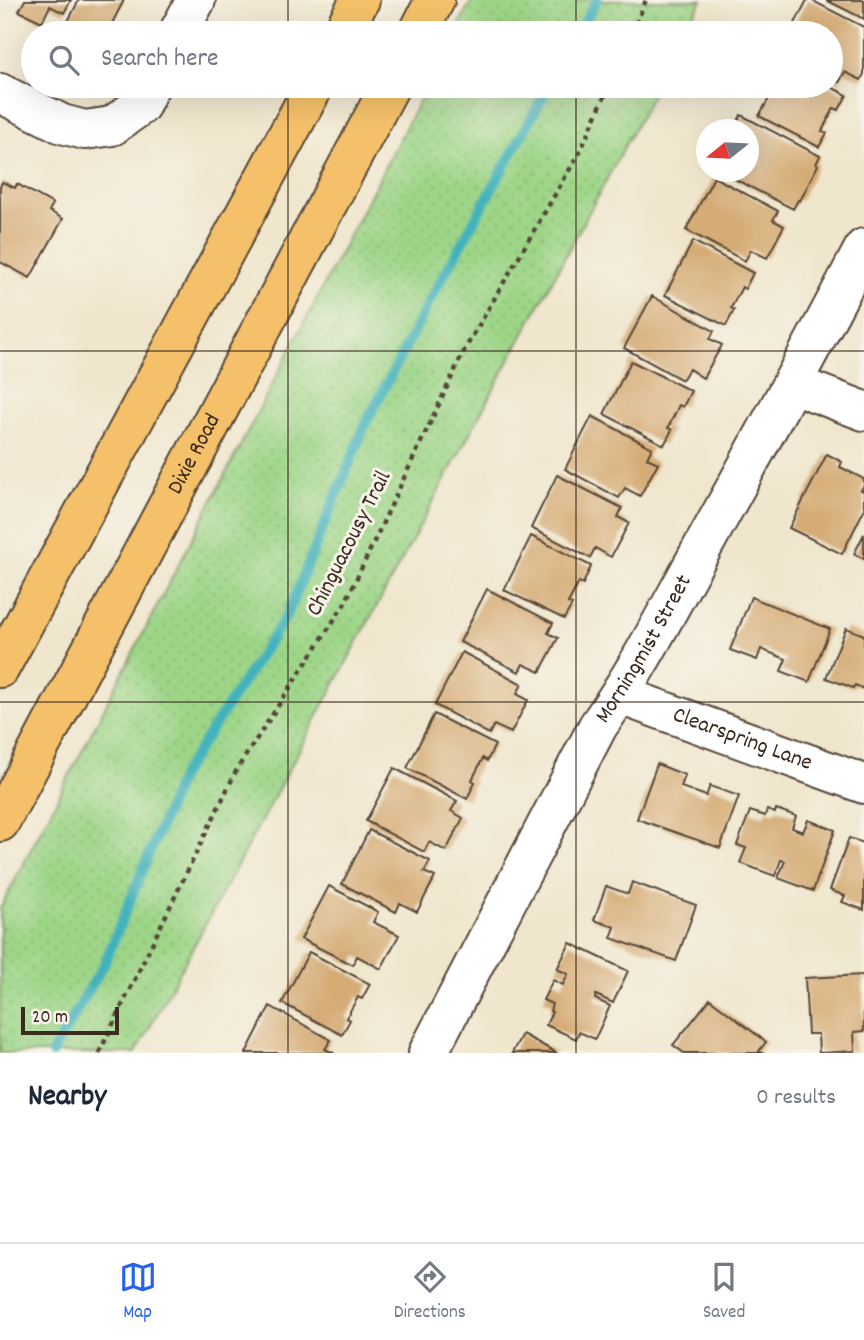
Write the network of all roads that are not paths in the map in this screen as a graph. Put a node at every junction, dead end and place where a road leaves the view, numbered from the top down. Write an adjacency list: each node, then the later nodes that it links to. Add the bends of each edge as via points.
1 (196, 0): 4 (street)
2 (360, 0): 5 (main road)
3 (435, 0): 6 (main road)
4 (185, 21)
5 (349, 21)
6 (424, 21)
7 (0, 93): 8 (street, via 85,131 112,126)
8 (144, 98)
9 (308, 98): 14 (main road)
10 (384, 98): 17 (main road, Dixie Road)
11 (864, 248): 12 (street, Morningmist Street)
12 (793, 384): 13 (street); 15 (street, Morningmist Street)
13 (864, 411)
14 (0, 668)
15 (620, 695): 16 (street, Clearspring Lane); 18 (street, Morningmist Street, via 598,726)
16 (864, 784)
17 (0, 822)
18 (428, 1053)

